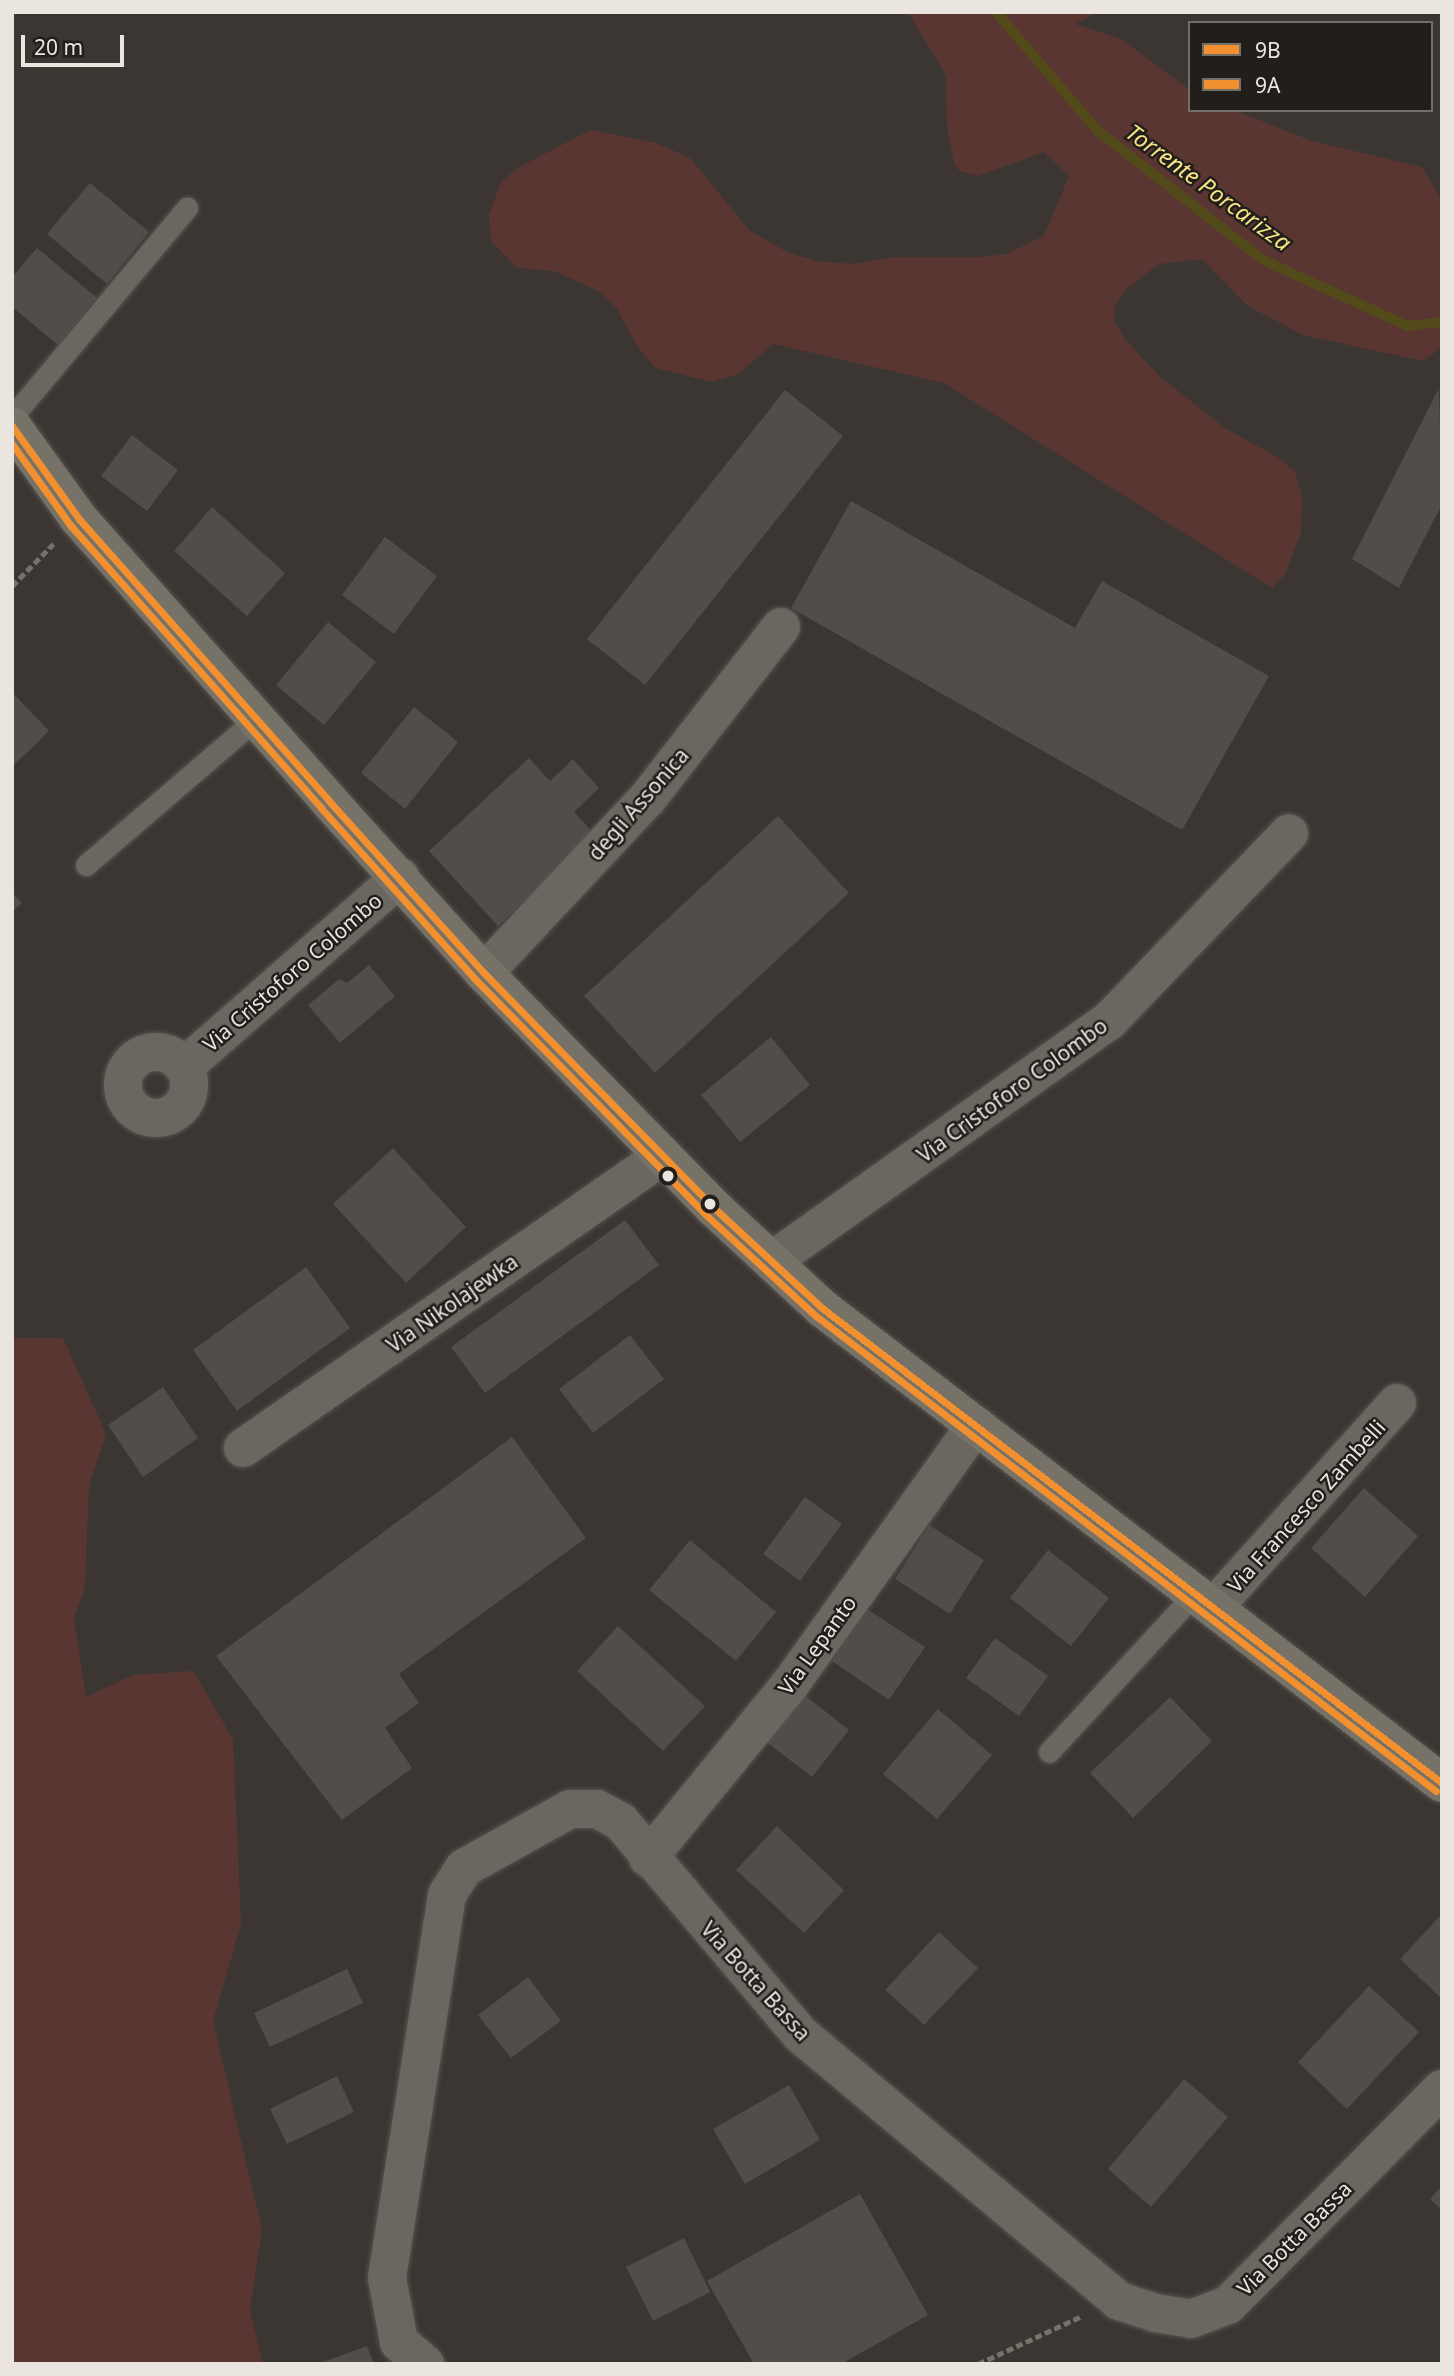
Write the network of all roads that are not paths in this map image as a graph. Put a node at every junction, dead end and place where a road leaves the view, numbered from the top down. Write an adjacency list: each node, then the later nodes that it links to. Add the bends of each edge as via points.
1 (187, 208): 2 (lane)
2 (12, 417)
3 (12, 426): 5 (main road, Via Francesco Zambelli, via 79,519)
4 (781, 626): 9 (street, degli Assonica, via 647,799)
5 (256, 719): 7 (lane); 8 (main road, Via Francesco Zambelli)
6 (1289, 833): 12 (street, Via Cristoforo Colombo, via 1109,1021)
7 (86, 865)
8 (400, 877): 9 (main road, Via Francesco Zambelli); 10 (street, Via Cristoforo Colombo)
9 (484, 973): 11 (main road, Via Francesco Zambelli)
10 (184, 1067)
11 (668, 1163): 12 (main road, Via Francesco Zambelli); 15 (street, Via Nikolajewka)
12 (772, 1261): 14 (main road, Via Francesco Zambelli, via 822,1308)
13 (1397, 1403): 16 (street, Via Francesco Zambelli)
14 (976, 1425): 16 (main road, Via Francesco Zambelli); 19 (street, Via Lepanto, via 791,1683)
15 (243, 1448)
16 (1205, 1600): 17 (lane); 18 (main road, Via Francesco Zambelli)
17 (1049, 1752)
18 (1442, 1783)
19 (648, 1858): 20 (street, Via Botta Bassa, via 800,2034 1119,2301 1191,2319 1228,2305); 21 (street, Via Botta Bassa, via 621,1822 597,1809 570,1809 464,1868 447,1895 387,2277 399,2342)
20 (1442, 2089)
21 (425, 2364)

